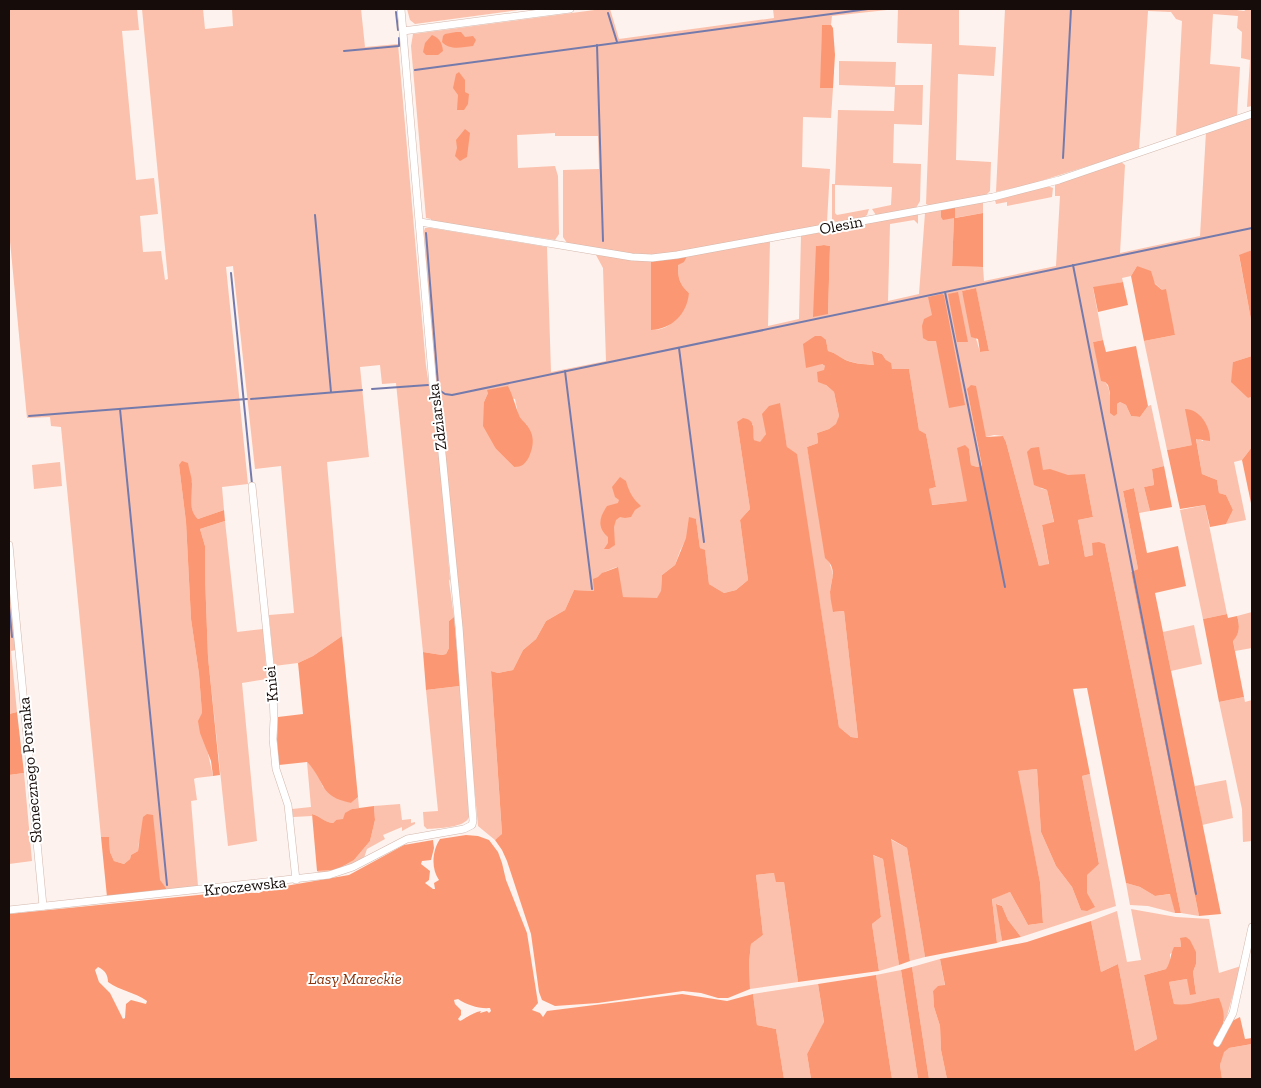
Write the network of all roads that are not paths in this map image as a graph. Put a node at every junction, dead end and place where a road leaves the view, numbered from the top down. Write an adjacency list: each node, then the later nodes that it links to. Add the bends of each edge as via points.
1 (401, 9): 3 (street, Zdziarska)
2 (570, 9): 3 (street)
3 (403, 31): 5 (street, Zdziarska)
4 (1252, 114): 5 (street, Olesin, via 1059,180 993,197 678,255 632,257)
5 (420, 222): 8 (street, Zdziarska, via 433,386 460,637 474,812)
6 (252, 486): 9 (street, Kniei, via 272,689 273,739 278,775 288,804)
7 (9, 545): 10 (street, Słonecznego Poranka)
8 (472, 824): 9 (street, Kroczewska, via 464,829 412,837 341,872)
9 (296, 880): 10 (street, Kroczewska)
10 (43, 906): 11 (street, Kroczewska)
11 (9, 910)
12 (1252, 927): 13 (street, via 1232,1013)
13 (1217, 1044)

